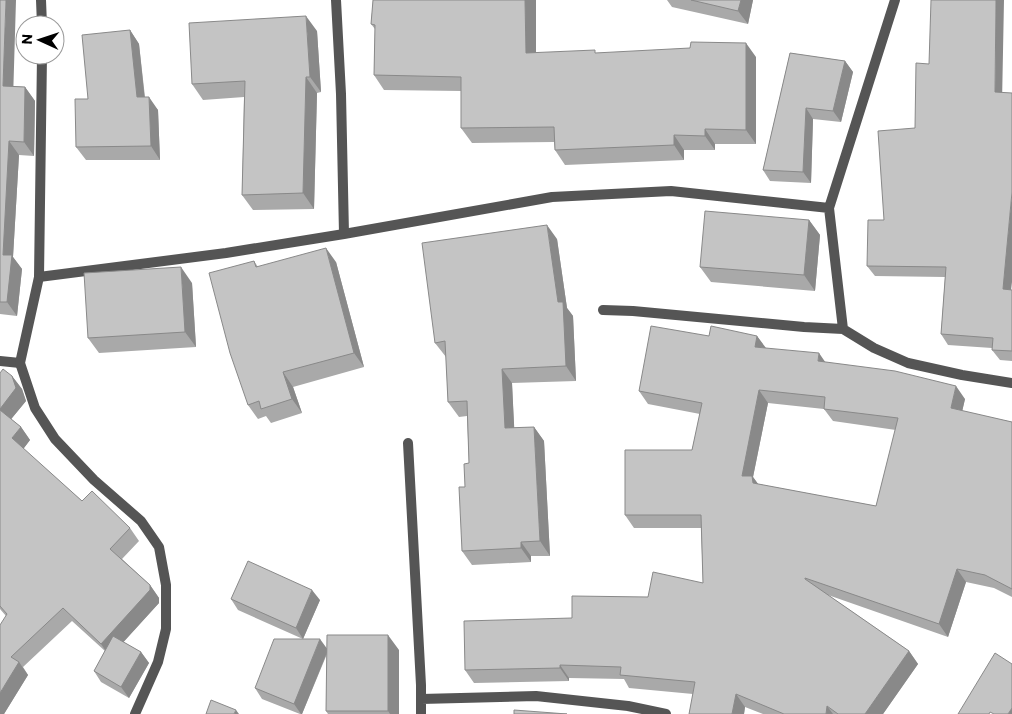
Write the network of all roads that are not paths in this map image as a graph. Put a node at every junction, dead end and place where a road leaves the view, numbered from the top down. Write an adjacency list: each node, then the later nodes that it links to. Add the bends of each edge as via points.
1 (41, 0): 4 (street)
2 (336, 0): 7 (street)
3 (895, 0): 6 (street)
4 (42, 15)
5 (42, 65): 8 (street)
6 (829, 208): 7 (street, via 671,191 552,196); 10 (street)
7 (344, 234): 8 (street)
8 (39, 277): 12 (street)
9 (603, 310): 10 (street)
10 (843, 329): 13 (street, via 908,363)
11 (0, 361): 12 (street)
12 (20, 363): 16 (street, via 35,408 55,438 94,480 141,521 159,547 166,585 166,629 158,662)
13 (1012, 383)
14 (408, 443): 15 (street)
15 (421, 699): 17 (street); 18 (street, via 536,696 628,706)
16 (135, 714)
17 (421, 714)
18 (666, 714)

